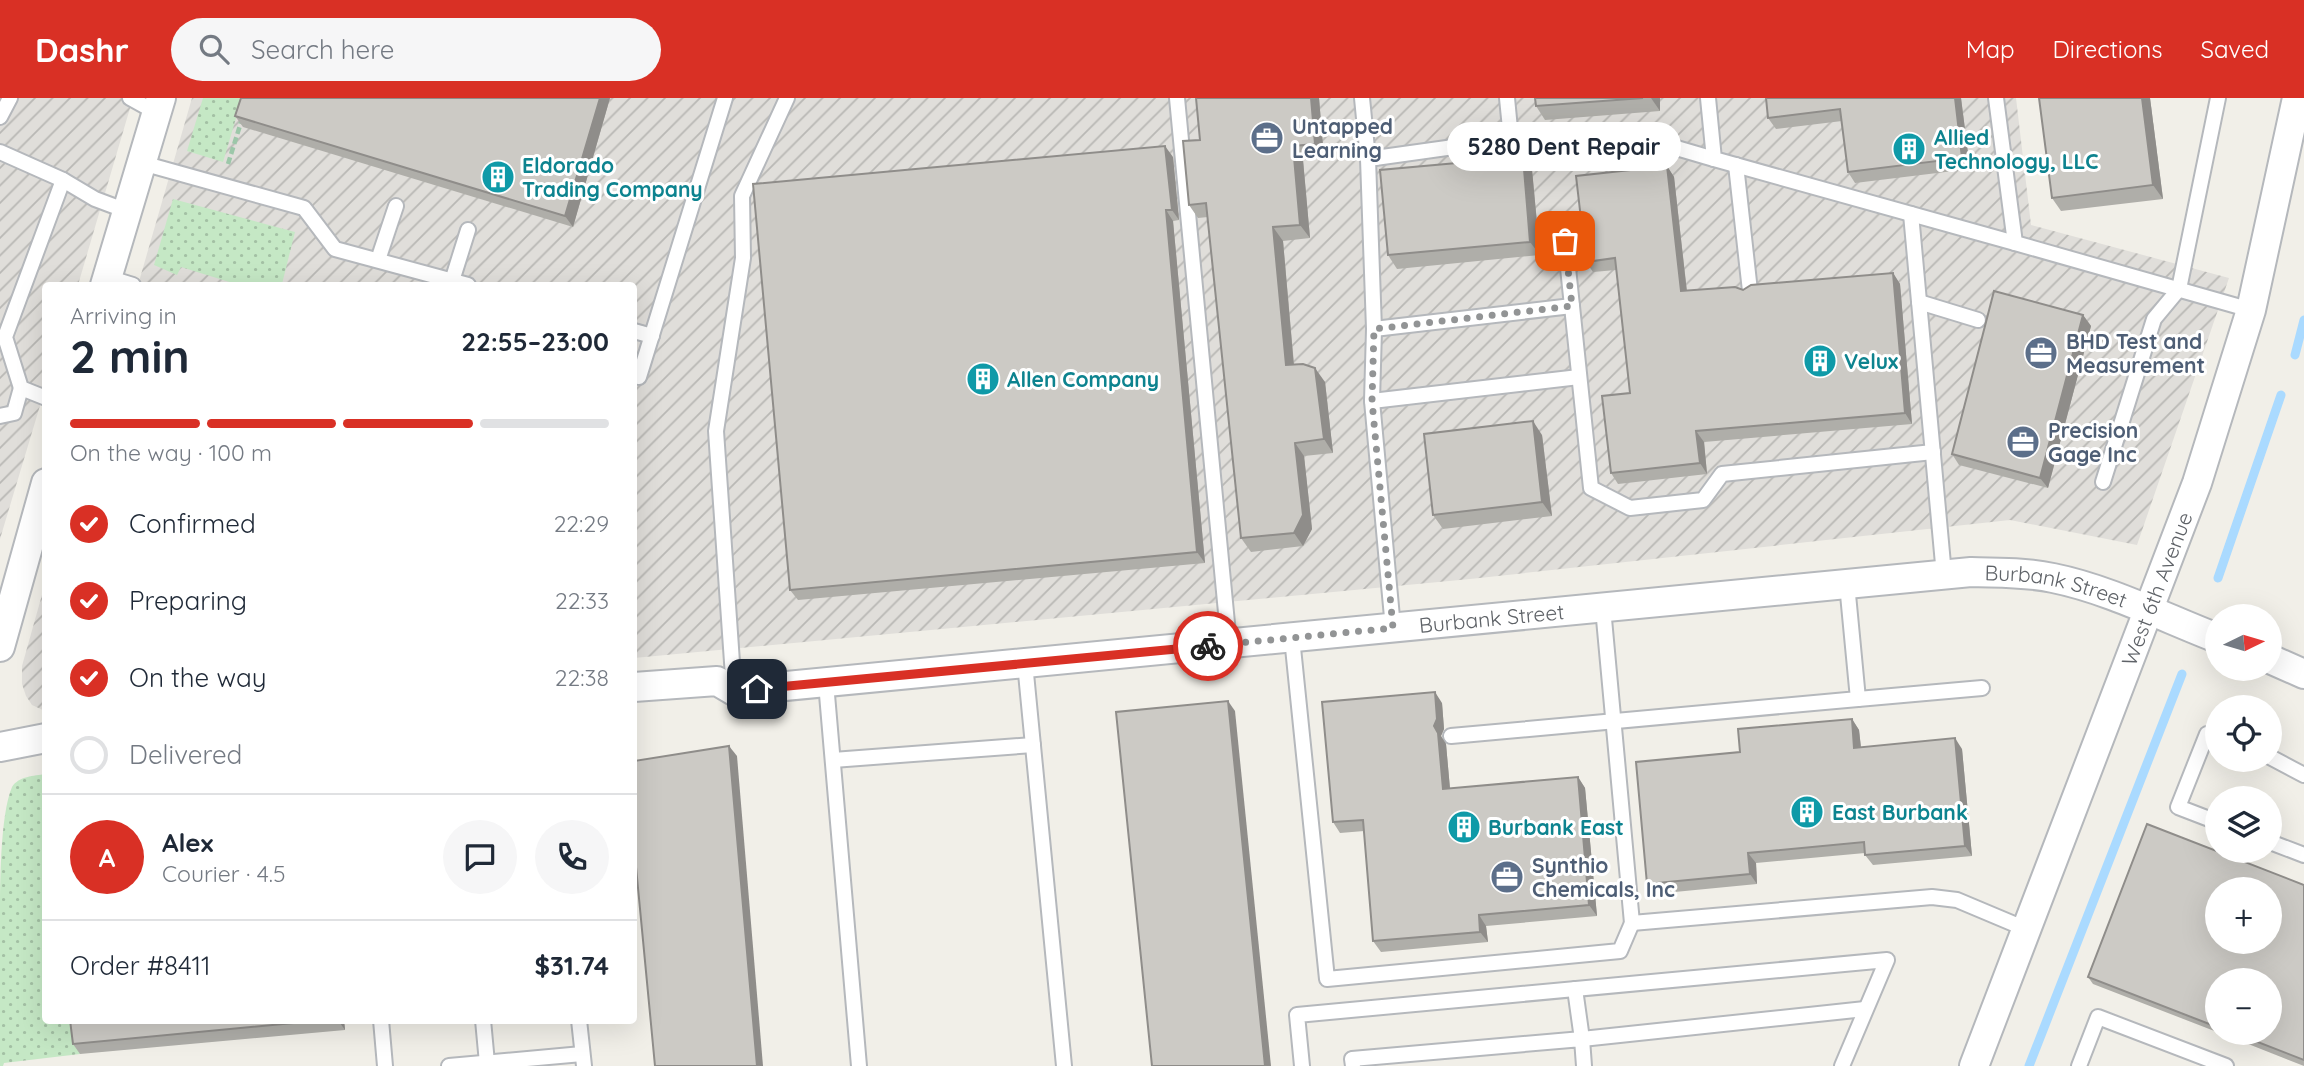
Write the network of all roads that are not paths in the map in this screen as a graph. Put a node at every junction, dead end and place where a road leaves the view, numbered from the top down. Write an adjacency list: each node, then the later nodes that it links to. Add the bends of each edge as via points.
1 (10, 98): 13 (lane)
2 (130, 98): 12 (lane)
3 (725, 98): 39 (lane)
4 (787, 98): 64 (lane, via 742,195 743,258 716,430)
5 (1177, 98): 56 (lane)
6 (1362, 98): 16 (lane)
7 (1507, 98): 14 (lane)
8 (1708, 98): 17 (lane)
9 (1996, 98): 26 (lane)
10 (2218, 98): 31 (lane)
11 (2297, 98): 35 (street, West 6th Avenue)
12 (159, 105): 18 (street)
13 (0, 117)
14 (1511, 139): 16 (lane); 17 (lane, via 1656,142)
15 (0, 152): 20 (lane)
16 (1368, 159): 37 (lane)
17 (1714, 159): 19 (lane)
18 (142, 163): 22 (street); 27 (lane, via 304,208 335,249)
19 (1736, 165): 23 (lane); 32 (lane)
20 (63, 180): 22 (lane, via 95,200); 42 (lane, via 5,337)
21 (396, 206): 27 (lane)
22 (127, 211): 29 (street)
23 (1911, 214): 26 (lane); 33 (lane)
24 (1563, 220): 34 (lane)
25 (468, 230): 28 (lane)
26 (2015, 243): 31 (lane)
27 (377, 260): 28 (lane)
28 (452, 281): 30 (lane)
29 (115, 282)
30 (456, 282)
31 (2179, 289): 35 (lane); 47 (lane, via 2154,319)
32 (1750, 291)
33 (1919, 302): 36 (lane); 46 (lane)
34 (1572, 306): 37 (lane); 41 (lane)
35 (2251, 310): 52 (street, West 6th Avenue, via 2197,483)
36 (1978, 320)
37 (1374, 329): 44 (lane)
38 (637, 332): 39 (lane)
39 (652, 336): 40 (lane)
40 (639, 377)
41 (1579, 377): 44 (lane); 46 (lane, via 1591,488 1630,508 1703,500 1722,474)
42 (21, 388): 43 (lane); 45 (lane, via 14,413)
43 (42, 396)
44 (1372, 401): 53 (lane)
45 (0, 416)
46 (1933, 452): 49 (lane)
47 (2103, 482)
48 (42, 497): 57 (street)
49 (1944, 575): 50 (street, Burbank Street); 52 (street, Burbank Street, via 2034,574)
50 (1847, 584): 51 (street, Burbank Street); 65 (lane)
51 (1603, 608): 53 (street, Burbank Street); 66 (lane)
52 (2148, 611): 54 (street, Burbank Street); 79 (street, West 6th Avenue)
53 (1393, 628): 55 (street, Burbank Street)
54 (2205, 633)
55 (1292, 638): 56 (street, Burbank Street); 78 (lane, via 1326,978 1619,951)
56 (1229, 644): 58 (street, Burbank Street)
57 (0, 647)
58 (1025, 663): 61 (street, Burbank Street); 70 (lane)
59 (2282, 664): 60 (street)
60 (2304, 674)
61 (826, 683): 64 (street, Burbank Street); 72 (lane)
62 (637, 687): 64 (street, Burbank Street, via 717,681)
63 (1982, 688): 65 (lane)
64 (734, 691)
65 (1858, 699): 66 (lane)
66 (1613, 722): 67 (lane); 78 (lane)
67 (1451, 736)
68 (42, 739): 71 (street)
69 (2205, 739): 75 (lane, via 2178,807)
70 (1033, 746): 72 (lane); 91 (lane)
71 (0, 747)
72 (833, 760): 90 (lane)
73 (2282, 763): 74 (lane)
74 (2304, 775)
75 (2205, 817)
76 (2282, 847): 77 (lane)
77 (2304, 855)
78 (1632, 923): 79 (lane, via 1932,897 1956,901)
79 (2026, 929): 96 (street, West 6th Avenue)
80 (1575, 989): 81 (lane, via 1887,960); 85 (lane); 92 (lane, via 1297,1015)
81 (1866, 1009): 85 (lane); 95 (lane)
82 (381, 1024): 88 (lane)
83 (483, 1024): 87 (lane)
84 (579, 1024): 86 (lane)
85 (1582, 1039): 93 (lane, via 1352,1059); 94 (lane)
86 (583, 1060): 87 (lane)
87 (487, 1063): 89 (lane)
88 (386, 1066)
89 (449, 1066)
90 (859, 1066)
91 (1064, 1066)
92 (1302, 1066)
93 (1353, 1066)
94 (1584, 1066)
95 (1842, 1066)
96 (1974, 1066)
97 (2079, 1066): 98 (lane, via 2098,1017)
98 (2226, 1066)

